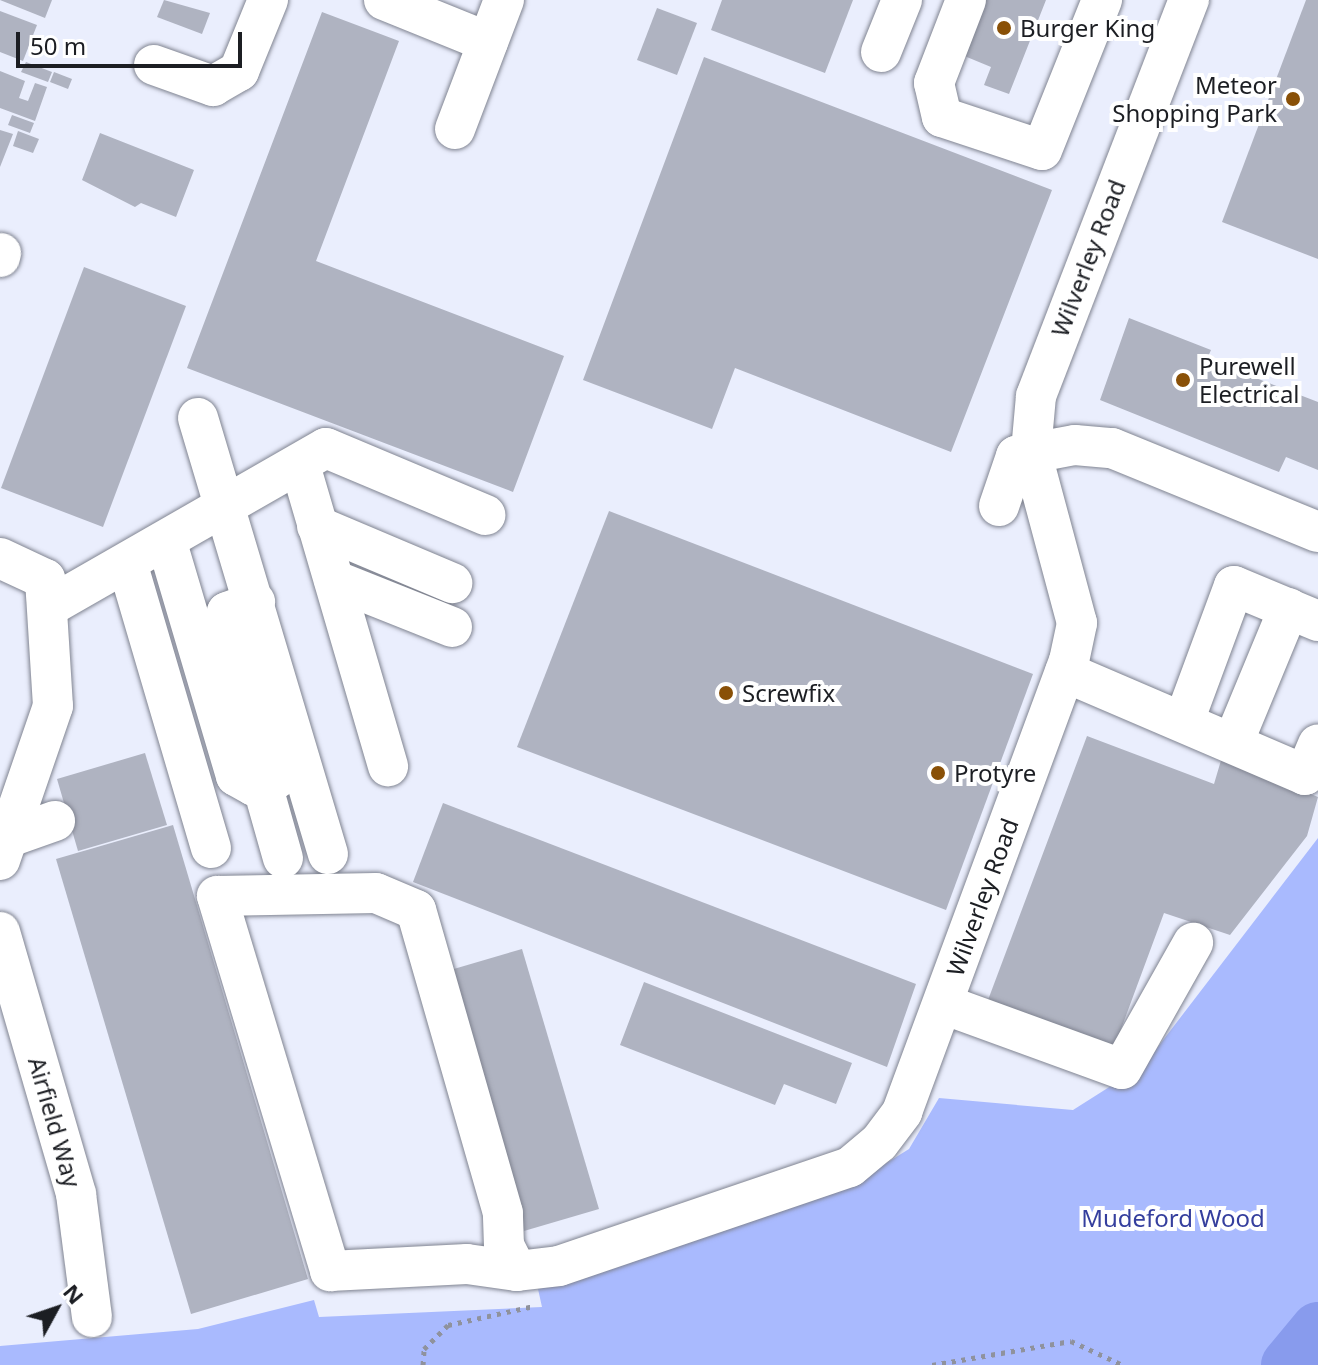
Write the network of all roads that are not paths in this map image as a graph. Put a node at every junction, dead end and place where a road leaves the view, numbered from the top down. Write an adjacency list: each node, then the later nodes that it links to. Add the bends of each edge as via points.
1 (268, 0): 10 (street, via 239,71 213,86)
2 (384, 0): 8 (street)
3 (504, 0): 8 (street)
4 (902, 0): 9 (street)
5 (966, 0): 6 (street, via 934,83 942,117 985,136 1024,143)
6 (1102, 0)
7 (1189, 0): 13 (street, Wilverley Road, via 1126,201 1036,396)
8 (488, 42): 11 (street)
9 (881, 52)
10 (154, 65)
11 (455, 129)
12 (198, 418): 16 (street)
13 (1031, 451): 15 (street, via 1016,456); 19 (street, via 1112,448); 29 (street, Wilverley Road, via 1077,623)
14 (300, 465): 16 (street); 17 (street, via 326,448); 18 (street)
15 (999, 506)
16 (227, 507): 20 (street); 25 (street)
17 (485, 515)
18 (317, 526): 23 (street); 24 (street)
19 (1318, 532)
20 (167, 543): 22 (street); 34 (street, via 236,776)
21 (0, 558): 26 (street, via 45,579)
22 (128, 566): 26 (street); 36 (street)
23 (334, 580): 28 (street); 33 (street)
24 (452, 583)
25 (255, 602): 34 (street, via 227,612 276,779); 38 (street)
26 (50, 606): 37 (street, via 53,706)
27 (1303, 614): 30 (street, via 1234,586); 31 (street)
28 (452, 627)
29 (1065, 672): 30 (street); 42 (street, Wilverley Road)
30 (1184, 721): 31 (street)
31 (1233, 743): 32 (street, via 1305,775)
32 (1318, 745)
33 (388, 766)
34 (262, 784): 39 (street)
35 (55, 821): 37 (street)
36 (211, 848)
37 (4, 849)
38 (328, 854)
39 (283, 858)
40 (0, 932): 46 (street, Airfield Way, via 76,1194)
41 (1193, 943): 42 (street, via 1122,1069)
42 (943, 1004): 45 (street, Wilverley Road, via 902,1112 850,1167 559,1266)
43 (503, 1213): 44 (street); 44 (street, Wilverley Road, via 416,910 376,893 217,896 330,1271); 45 (street, via 504,1246)
44 (467, 1264): 45 (street, Wilverley Road)
45 (517, 1271)
46 (92, 1317)

